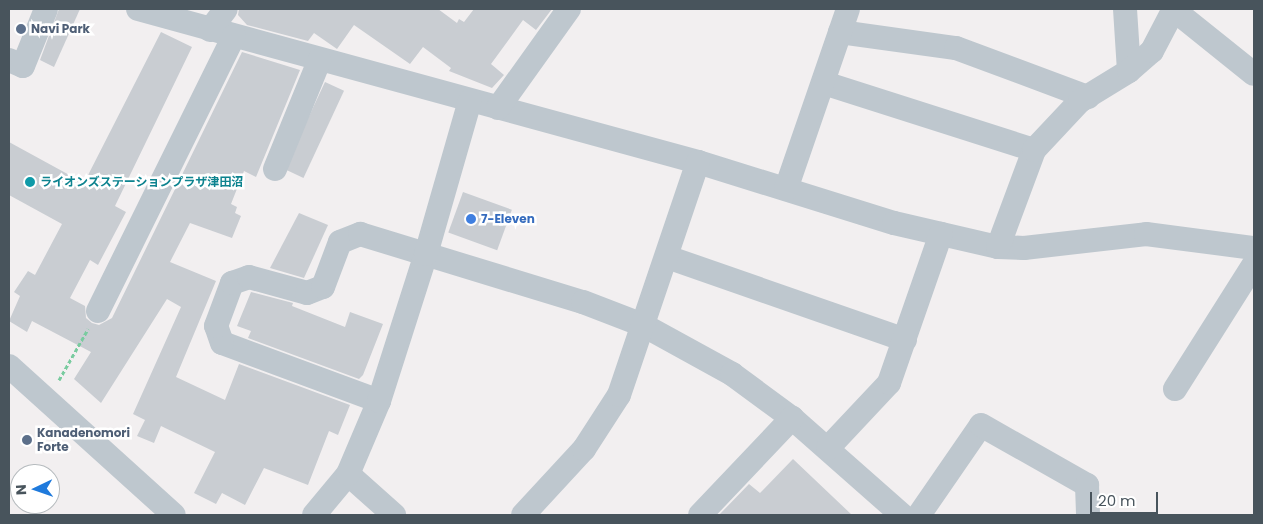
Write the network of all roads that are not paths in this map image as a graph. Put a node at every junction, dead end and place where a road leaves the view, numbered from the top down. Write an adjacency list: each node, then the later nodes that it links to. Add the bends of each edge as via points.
1 (46, 9): 11 (street, via 23,66)
2 (138, 9): 8 (street)
3 (226, 9): 8 (street)
4 (569, 9): 18 (street)
5 (848, 9): 9 (street)
6 (1125, 9): 13 (street)
7 (1174, 9): 13 (street, via 1152,51); 14 (street)
8 (210, 30): 10 (street)
9 (840, 32): 15 (street); 16 (street, via 956,48)
10 (234, 36): 12 (street); 29 (street)
11 (9, 60)
12 (319, 60): 17 (street); 21 (street)
13 (1129, 71): 16 (street)
14 (1254, 74)
15 (824, 83): 19 (street); 22 (street)
16 (1088, 97): 19 (street)
17 (470, 101): 18 (street); 26 (street)
18 (498, 108): 20 (street)
19 (1034, 150): 24 (street)
20 (698, 162): 22 (street); 27 (street)
21 (276, 169)
22 (786, 189): 23 (street)
23 (941, 234): 24 (street); 31 (street)
24 (998, 247): 25 (street, via 1024,248 1146,234)
25 (1254, 248)
26 (426, 254): 30 (street, via 583,302); 34 (street); 34 (street, via 360,234 340,242 323,287 307,293 250,277 232,283 216,326 222,343)
27 (667, 257): 30 (street); 31 (street)
28 (1254, 264): 33 (street)
29 (98, 311)
30 (643, 325): 35 (street, via 732,374); 41 (street, via 618,395 601,424 584,449)
31 (905, 340): 36 (street, via 889,383)
32 (9, 366): 38 (street)
33 (1175, 389)
34 (378, 401): 37 (street)
35 (792, 418): 36 (street); 42 (street)
36 (828, 448): 43 (street)
37 (348, 474): 39 (street); 40 (street)
38 (174, 515)
39 (314, 515)
40 (394, 515)
41 (523, 515)
42 (700, 515)
43 (902, 515)
44 (919, 515): 45 (street, via 982,425 1087,485)
45 (1088, 515)

